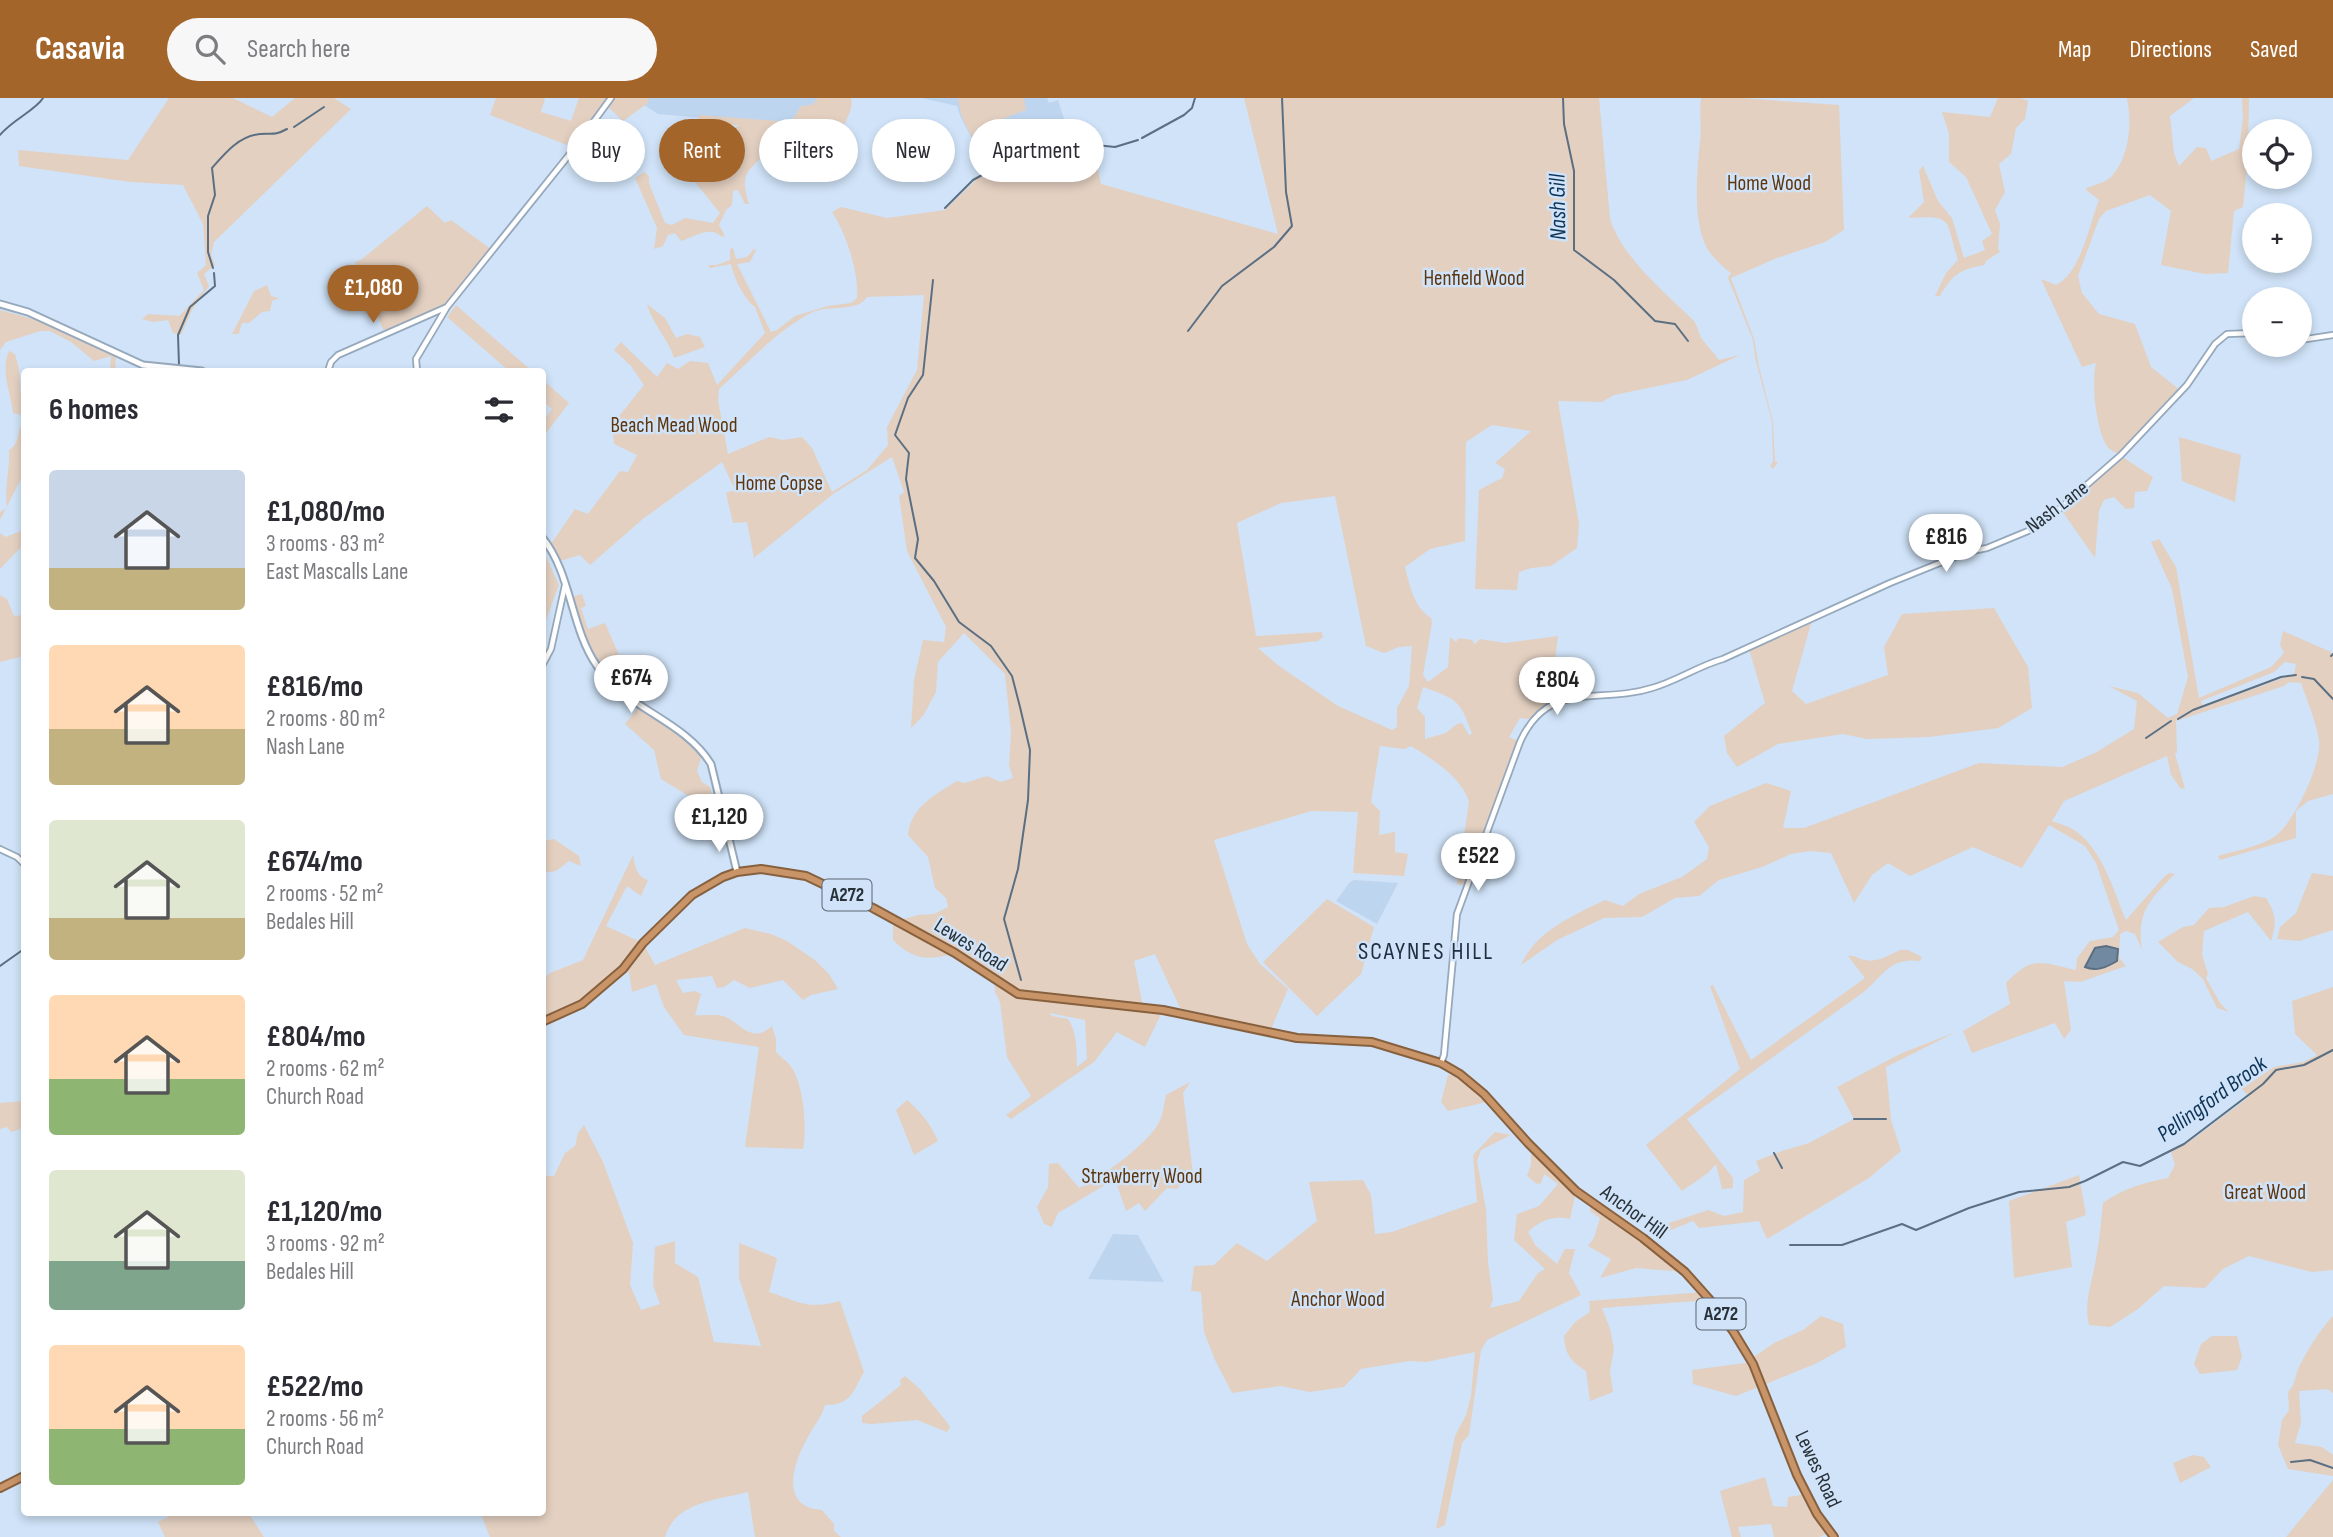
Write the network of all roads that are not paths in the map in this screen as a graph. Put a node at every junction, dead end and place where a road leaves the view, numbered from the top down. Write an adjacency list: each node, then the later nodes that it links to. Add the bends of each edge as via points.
1 (611, 98): 3 (street)
2 (0, 304): 7 (main road, via 28,312 143,365)
3 (447, 307): 8 (street, via 338,355); 9 (street, via 416,359)
4 (2242, 333): 17 (street, Nash Lane, via 2227,334 2215,344 2188,385 2121,455 2028,531 1890,583 1652,688 1575,698 1540,712 1517,750 1457,914)
5 (2333, 335): 6 (street)
6 (2312, 338)
7 (172, 368)
8 (329, 368)
9 (417, 368)
10 (546, 544): 11 (main road)
11 (565, 585): 12 (street); 15 (main road, via 597,667 627,697 671,724 711,764)
12 (546, 658)
13 (0, 849): 14 (street)
14 (21, 861)
15 (737, 872): 16 (highway, Lewes Road / A272, via 692,895 623,969 582,1004); 17 (highway, Lewes Road / A272, via 761,869 806,876 955,953 1018,994 1163,1010 1297,1038 1373,1042)
16 (546, 1019)
17 (1441, 1063): 18 (highway, Anchor Hill / A272, via 1484,1094 1576,1191 1685,1272 1733,1331)
18 (1774, 1414): 21 (highway, Lewes Road / A272, via 1797,1475)
19 (21, 1478): 20 (highway)
20 (0, 1488)
21 (1834, 1537)

